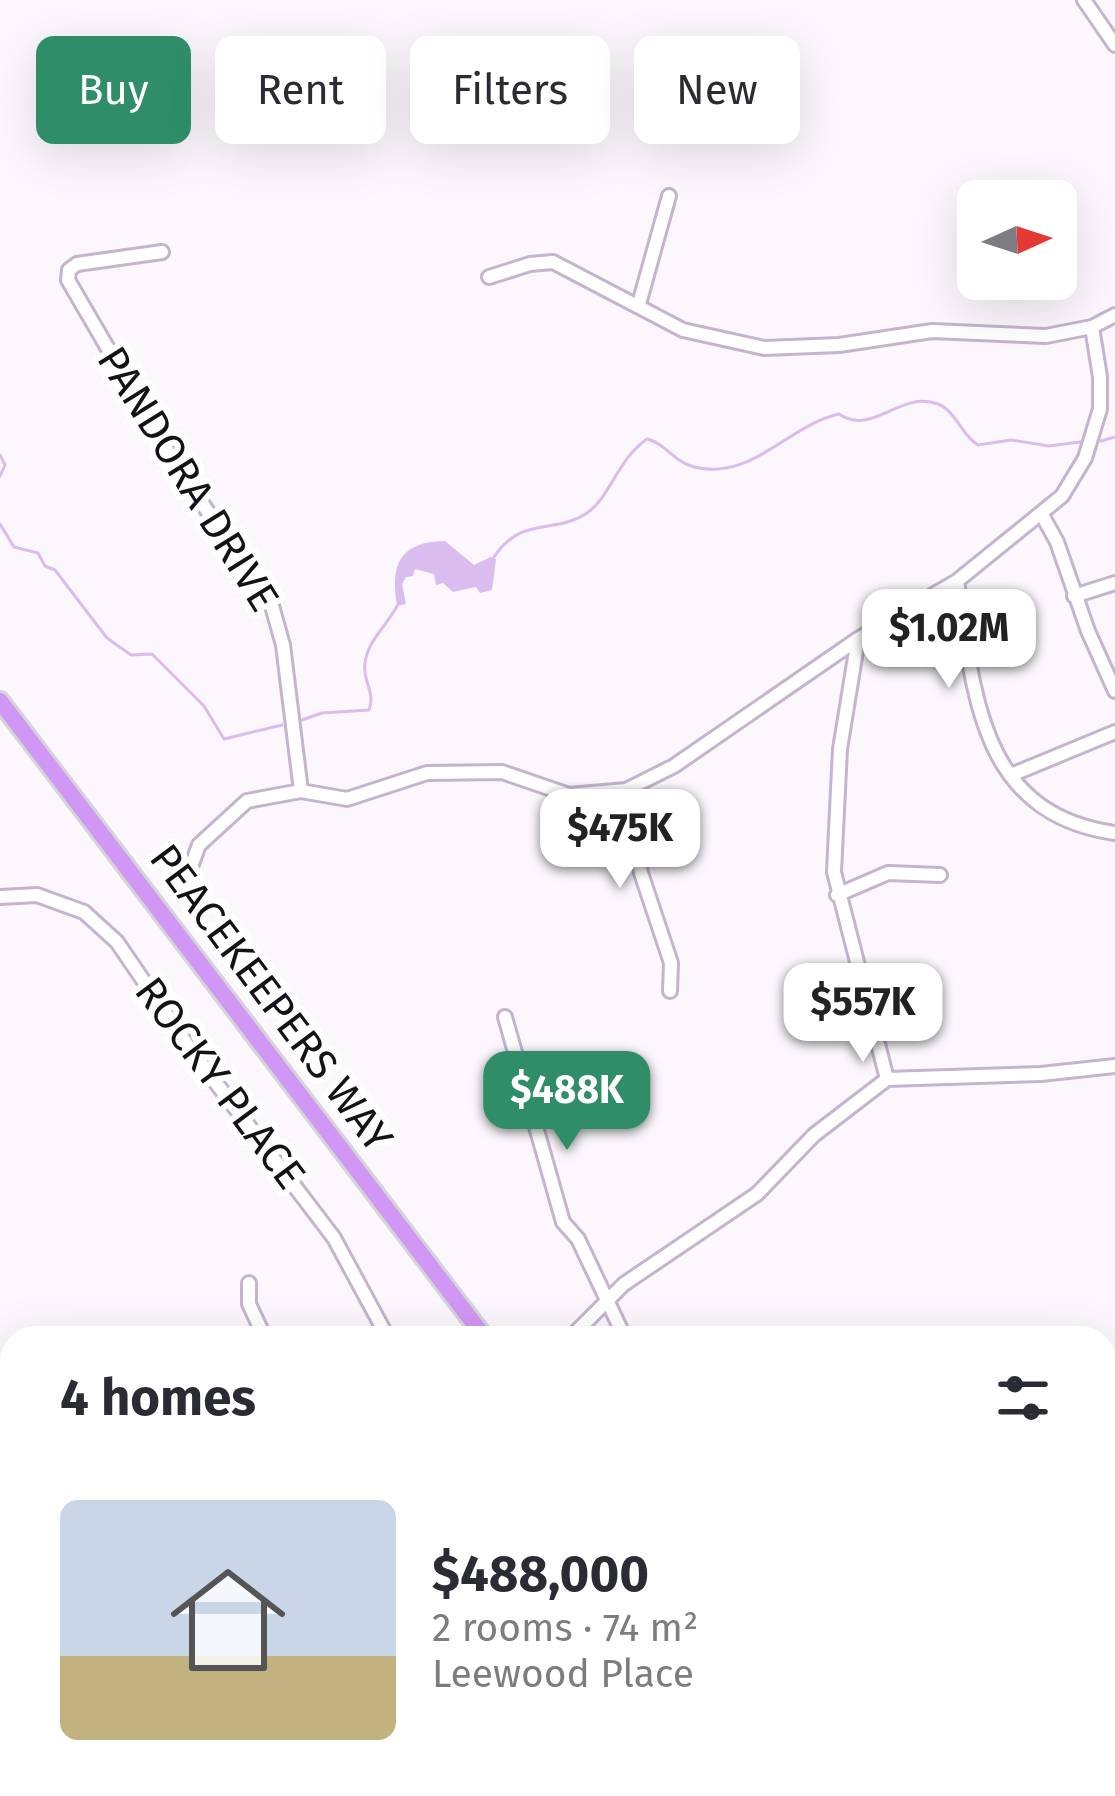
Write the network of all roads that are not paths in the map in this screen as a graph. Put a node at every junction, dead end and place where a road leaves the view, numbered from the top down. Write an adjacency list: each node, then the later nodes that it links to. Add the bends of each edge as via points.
1 (1084, 0): 2 (street)
2 (1115, 45)
3 (670, 196): 6 (street)
4 (162, 252): 19 (street, PANDORA DRIVE, via 76,264 67,276 174,463 272,606)
5 (489, 277): 6 (street, via 553,262)
6 (639, 304): 8 (street, via 683,330 764,348 932,331 1046,336)
7 (1115, 315): 8 (street)
8 (1092, 327): 9 (street, via 1100,377 1094,436 1062,496)
9 (1041, 513): 10 (street); 12 (street)
10 (957, 581): 13 (street); 17 (street, via 976,707)
11 (1115, 583): 12 (street)
12 (1074, 596): 14 (street)
13 (857, 639): 18 (street, via 674,766); 23 (street, via 839,760)
14 (1115, 691)
15 (0, 700): 33 (highway, PEACEKEEPERS WAY)
16 (1115, 732): 17 (street)
17 (1011, 775): 20 (street, via 1064,820)
18 (626, 790): 19 (street, via 569,795 483,772 427,773 347,799); 25 (street, via 640,873 671,963)
19 (301, 791): 21 (street, via 247,801 199,845)
20 (1115, 833)
21 (189, 872)
22 (940, 875): 23 (street, via 888,873)
23 (837, 895): 28 (street)
24 (0, 897): 32 (street, ROCKY PLACE, via 37,895 84,912 117,942 334,1238)
25 (670, 991)
26 (505, 1017): 30 (street, via 562,1222)
27 (1115, 1066): 28 (street)
28 (887, 1079): 30 (street, via 814,1135 757,1194)
29 (249, 1283): 31 (street)
30 (609, 1299): 34 (street); 35 (street)
31 (260, 1326)
32 (382, 1326)
33 (476, 1326)
34 (582, 1326)
35 (620, 1326)

